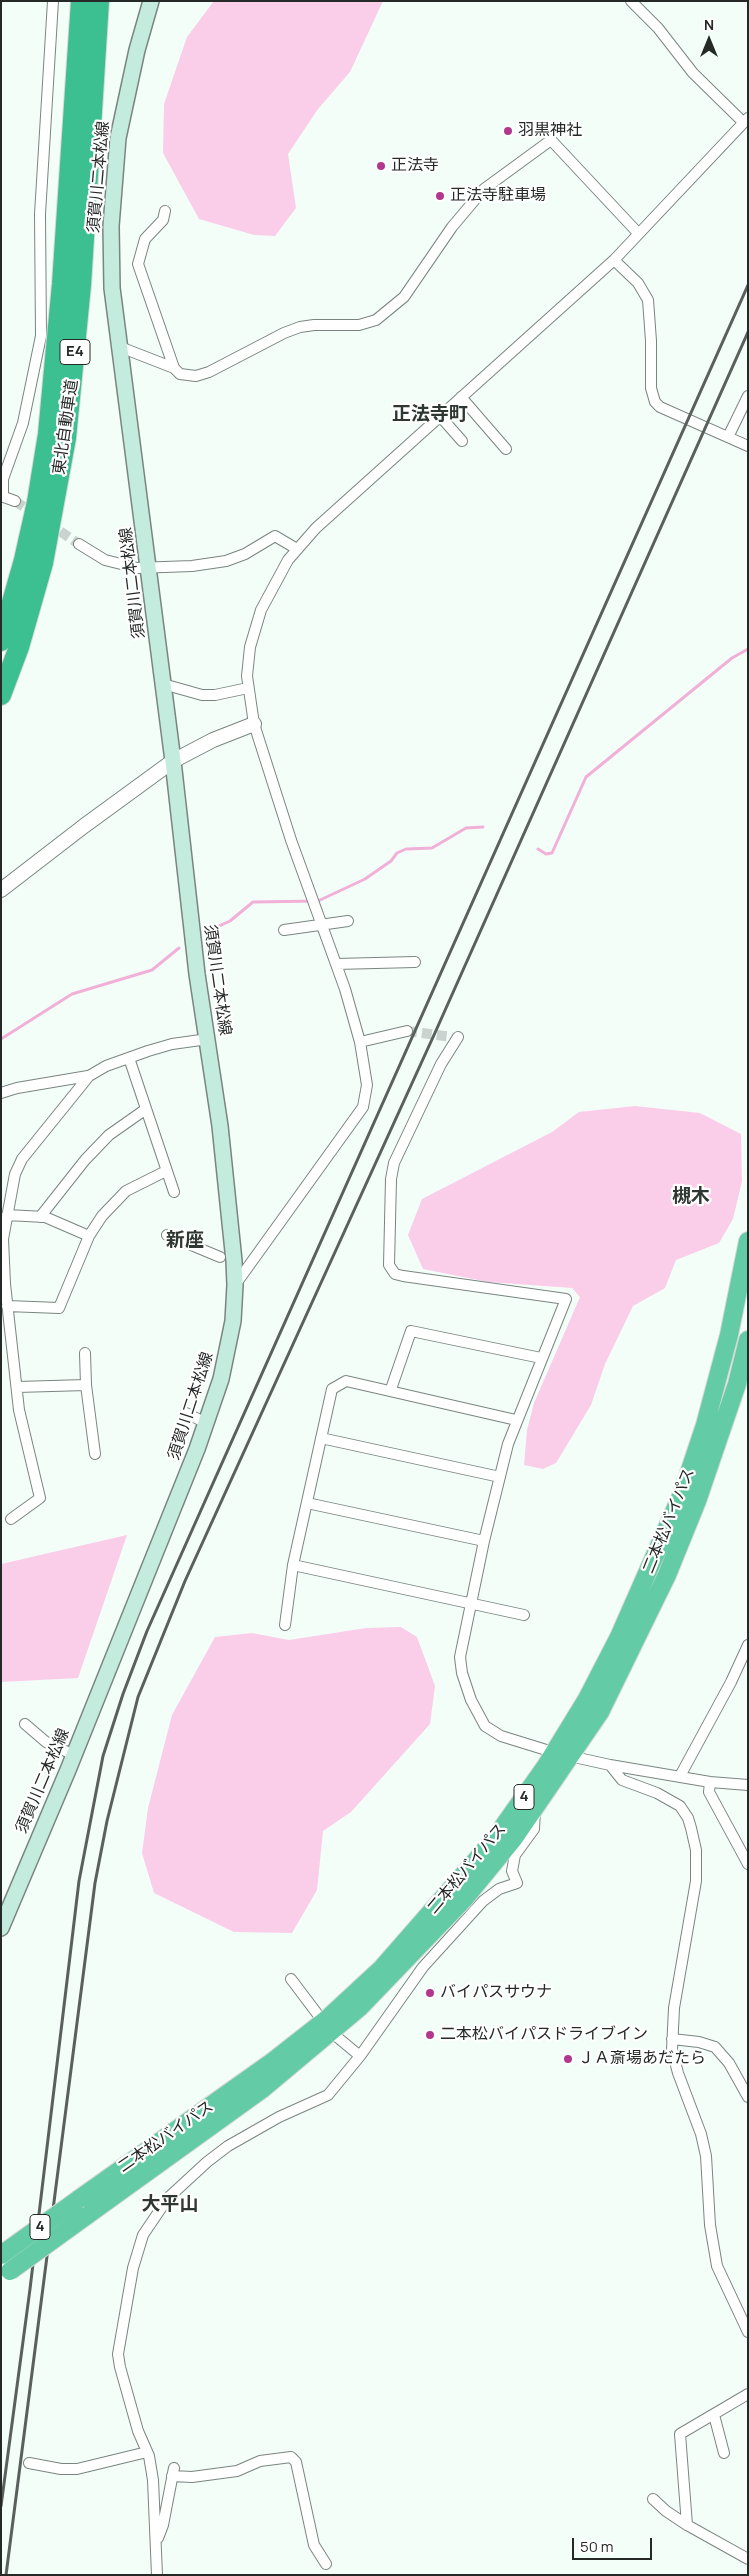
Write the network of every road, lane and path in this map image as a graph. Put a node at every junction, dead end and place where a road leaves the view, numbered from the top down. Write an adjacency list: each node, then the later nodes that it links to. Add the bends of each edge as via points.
1 (53, 1): 19 (street, via 40,214 41,328 28,402 7,463)
2 (81, 1): 24 (highway, 東北自動車道 / E4, via 62,284 48,434 24,560)
3 (99, 1): 27 (highway, 東北自動車道 / E4, via 81,285 66,438 43,563 19,647)
4 (151, 1): 10 (main road, 須賀川二本松線, via 118,138 111,226 112,288)
5 (631, 1): 6 (street, via 658,28 694,73)
6 (746, 120): 8 (street)
7 (165, 211): 11 (street, via 163,220 145,240 138,264)
8 (638, 233): 9 (street); 11 (street, via 551,140 476,197 404,297 376,320 359,325 300,327 196,376 180,374)
9 (614, 260): 13 (street); 15 (street, via 638,283 648,300 655,402 660,408)
10 (120, 347): 11 (street); 23 (main road, 須賀川二本松線)
11 (174, 368)
12 (748, 396): 15 (street)
13 (461, 397): 14 (street); 18 (street)
14 (440, 416): 16 (street); 22 (street)
15 (728, 437): 17 (street)
16 (462, 441)
17 (748, 446)
18 (506, 449)
19 (2, 496): 20 (street)
20 (15, 501)
21 (79, 544): 23 (street, via 122,566)
22 (297, 549): 23 (street, via 275,536 226,561); 26 (street, via 261,610 250,648)
23 (149, 568): 25 (main road, 須賀川二本松線)
24 (1, 641)
25 (163, 684): 26 (street, via 215,696); 29 (main road, 須賀川二本松線)
26 (248, 688): 28 (street)
27 (1, 695)
28 (254, 724): 29 (street); 32 (street)
29 (173, 761): 30 (street); 38 (main road, 須賀川二本松線, via 197,974)
30 (1, 890)
31 (348, 921): 32 (street)
32 (322, 923): 33 (street); 35 (street)
33 (284, 930)
34 (415, 962): 35 (street)
35 (336, 964): 39 (street)
36 (406, 1031): 39 (street)
37 (458, 1037): 56 (street, via 441,1064 394,1163 389,1265 395,1274 566,1299)
38 (208, 1039): 40 (street, via 172,1044); 52 (main road, 須賀川二本松線)
39 (360, 1042): 52 (street, via 367,1085 363,1107)
40 (129, 1058): 41 (street); 43 (street)
41 (89, 1076): 42 (street); 46 (street, via 22,1159 15,1174)
42 (1, 1093)
43 (146, 1109): 44 (street); 47 (street, via 109,1135 91,1153)
44 (166, 1171): 45 (street); 49 (street, via 126,1191 102,1216)
45 (174, 1192)
46 (7, 1215): 47 (street); 53 (street, via 3,1239)
47 (40, 1217): 49 (street)
48 (167, 1235): 51 (street)
49 (89, 1236): 53 (street, via 58,1308)
50 (748, 1241): 77 (highway, 二本松バイパス / 4, via 729,1335 682,1494)
51 (220, 1257)
52 (236, 1285): 63 (main road, 須賀川二本松線, via 233,1322 223,1370)
53 (7, 1306): 59 (street)
54 (748, 1340): 58 (highway, 二本松バイパス / 4)
55 (85, 1353): 57 (street)
56 (541, 1358): 60 (street, via 411,1331); 62 (street)
57 (86, 1385): 59 (street); 65 (street)
58 (743, 1385): 77 (highway, 二本松バイパス / 4, via 667,1575 600,1712)
59 (17, 1387): 68 (street, via 24,1437 40,1498)
60 (391, 1389): 62 (street); 64 (street, via 346,1381 332,1389)
61 (186, 1413): 63 (street)
62 (516, 1420): 66 (street)
63 (206, 1423): 76 (main road, 須賀川二本松線)
64 (321, 1438): 66 (street); 67 (street)
65 (95, 1454)
66 (500, 1478): 69 (street)
67 (306, 1503): 69 (street); 70 (street)
68 (8, 1520)
69 (484, 1541): 71 (street)
70 (293, 1565): 71 (street); 73 (street)
71 (472, 1603): 72 (street); 77 (street, via 460,1657 471,1700 485,1726 501,1736)
72 (524, 1616)
73 (285, 1625)
74 (748, 1644): 79 (street)
75 (25, 1724): 76 (street, via 46,1742)
76 (74, 1755): 85 (main road, 須賀川二本松線)
77 (563, 1755): 78 (street); 82 (highway, 二本松バイパス / 4); 87 (highway, 二本松バイパス / 4, via 493,1841)
78 (610, 1765): 79 (street); 88 (street, via 622,1780 680,1806 688,1818 696,1850 696,1881 674,2008)
79 (680, 1776): 80 (street)
80 (710, 1782): 81 (street); 83 (street, via 710,1792)
81 (748, 1785)
82 (536, 1805): 87 (highway, 二本松バイパス / 4, via 514,1838 464,1899 360,2007); 89 (street, via 534,1829 515,1855 512,1871 517,1883 499,1889 483,1901 449,1938 423,1967)
83 (744, 1847): 84 (street)
84 (748, 1864)
85 (1, 1928)
86 (291, 1979): 87 (street)
87 (326, 2027): 89 (street); 91 (highway, 二本松バイパス / 4, bridge); 92 (highway, 二本松バイパス / 4, bridge, via 261,2090)
88 (672, 2039): 90 (street, via 715,2047 729,2063); 93 (street, via 678,2073 702,2134 717,2266)
89 (360, 2056): 96 (street, via 328,2095 279,2117 207,2162 168,2198 143,2235 124,2311 118,2354)
90 (748, 2097)
91 (1, 2255)
92 (6, 2274)
93 (748, 2332)
94 (748, 2394): 95 (street)
95 (714, 2415): 97 (street); 100 (street, via 680,2434)
96 (147, 2452): 98 (street, via 77,2469); 101 (street, via 153,2480)
97 (724, 2453)
98 (29, 2463)
99 (653, 2499): 100 (street)
100 (687, 2525): 102 (street)
101 (156, 2544): 103 (street, via 173,2472 192,2477 228,2473 260,2461 291,2457 296,2462 314,2545); 104 (street)
102 (748, 2559)
103 (326, 2564)
104 (157, 2575)

